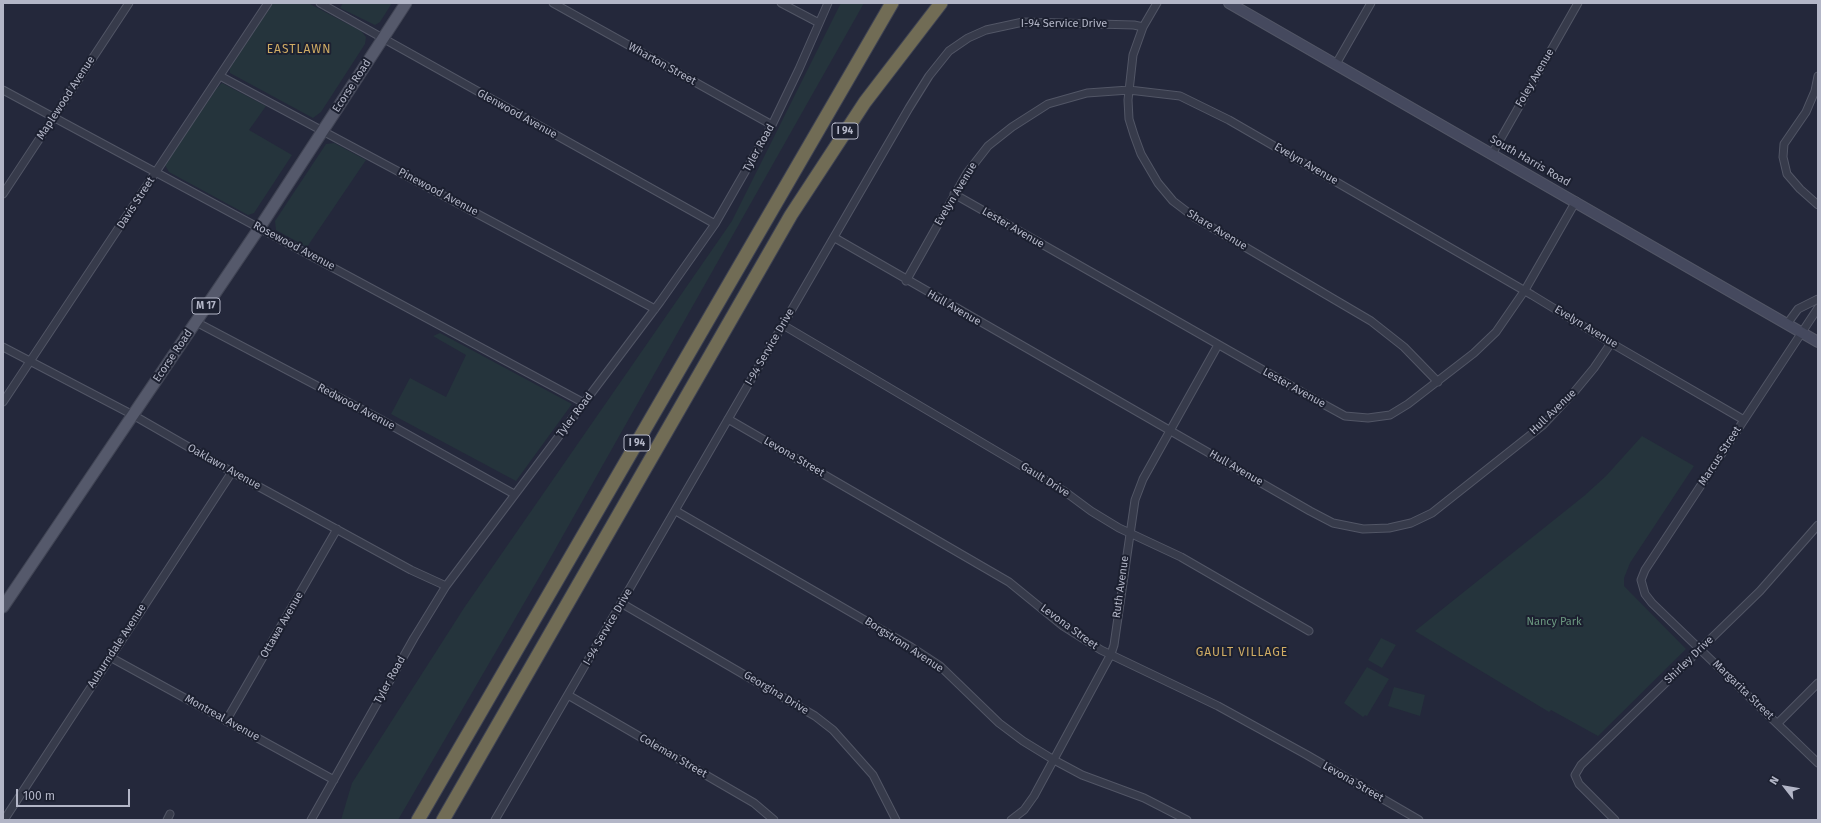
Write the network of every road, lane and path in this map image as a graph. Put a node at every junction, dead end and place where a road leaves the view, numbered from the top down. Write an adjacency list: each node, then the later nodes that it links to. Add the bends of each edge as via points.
1 (129, 3): 24 (street, Maplewood Avenue)
2 (268, 3): 20 (street, Davis Street)
3 (320, 3): 18 (street, Glenwood Avenue)
4 (406, 3): 18 (main road, Ecorse Road / M 17)
5 (553, 3): 25 (street, Wharton Street)
6 (781, 3): 15 (street)
7 (828, 3): 15 (street, Tyler Road)
8 (892, 3): 81 (highway, I 94)
9 (930, 3): 17 (highway)
10 (941, 3): 17 (highway, I 94)
11 (1157, 3): 16 (street, Share Avenue)
12 (1229, 3): 19 (main road, South Harris Road)
13 (1371, 3): 19 (street)
14 (1578, 3): 27 (street, Foley Avenue)
15 (819, 23): 25 (street, Tyler Road)
16 (1143, 27): 23 (street, Share Avenue, via 1133,55); 35 (street, I-94 Service Drive, via 1134,24 1024,22 986,30 950,51 929,76)
17 (918, 32): 82 (highway, I 94, via 839,139 791,215)
18 (382, 39): 26 (main road, Ecorse Road / M 17); 33 (street, Glenwood Avenue)
19 (1336, 64): 27 (main road, South Harris Road)
20 (220, 76): 26 (street, Pinewood Avenue); 28 (street, Davis Street)
21 (1818, 76): 32 (street, via 1806,112 1784,144 1783,157 1787,174)
22 (3, 90): 24 (street, Rosewood Avenue)
23 (1129, 90): 30 (street, Evelyn Avenue, via 1087,93 1048,104 988,146); 37 (street, Evelyn Avenue, via 1180,96 1204,106); 50 (street, Share Avenue, via 1129,119 1141,154 1158,183 1173,201 1194,217 1371,321 1404,347)
24 (54, 117): 28 (street, Rosewood Avenue); 29 (street, Maplewood Avenue)
25 (772, 125): 33 (street, Tyler Road)
26 (324, 130): 34 (main road, Ecorse Road / M 17); 40 (street, Pinewood Avenue)
27 (1492, 154): 31 (main road, South Harris Road)
28 (156, 171): 34 (street, Rosewood Avenue); 49 (street, Davis Street)
29 (3, 194)
30 (954, 194): 36 (street, Evelyn Avenue); 47 (street, Lester Avenue)
31 (1576, 201): 37 (street, Lester Avenue); 42 (main road, South Harris Road)
32 (1818, 204)
33 (715, 224): 40 (street, Tyler Road)
34 (260, 227): 41 (main road, Ecorse Road / M 17); 52 (street, Rosewood Avenue)
35 (834, 238): 36 (street, Hull Avenue); 43 (street, I-94 Service Drive)
36 (906, 281): 56 (street, Hull Avenue)
37 (1525, 290): 46 (street, Evelyn Avenue); 50 (street, Lester Avenue, via 1496,332 1474,354)
38 (1818, 299): 42 (street, via 1798,309)
39 (1818, 308): 44 (street, Marcus Street)
40 (655, 309): 52 (street, Tyler Road)
41 (196, 322): 53 (main road, Ecorse Road / M 17); 58 (street, Redwood Avenue, via 378,418)
42 (1787, 324): 44 (main road, South Harris Road)
43 (783, 325): 54 (street, I-94 Service Drive); 62 (street, Gault Drive, via 961,429)
44 (1802, 332): 45 (main road, South Harris Road); 55 (street, Marcus Street)
45 (1818, 342)
46 (1611, 343): 55 (street, Evelyn Avenue); 56 (street, Hull Avenue, via 1580,385 1543,425 1432,513 1411,523 1389,528 1363,529 1333,523)
47 (1218, 345): 50 (street, Lester Avenue, via 1345,416 1368,418 1390,415); 56 (street, Ruth Avenue)
48 (3, 347): 49 (street, Oaklawn Avenue)
49 (30, 361): 51 (street, Davis Street); 53 (street, Oaklawn Avenue)
50 (1438, 382)
51 (3, 402)
52 (584, 403): 58 (street, Tyler Road)
53 (133, 416): 57 (street, Oaklawn Avenue); 66 (main road, Ecorse Road / M 17)
54 (728, 419): 59 (street, I-94 Service Drive); 69 (street, Levona Street, via 1009,582 1063,626)
55 (1744, 420): 63 (street, Marcus Street, via 1645,570)
56 (1170, 431): 62 (street, Ruth Avenue, via 1143,479 1135,500)
57 (232, 472): 61 (street, Oaklawn Avenue); 70 (street, Auburndale Avenue)
58 (514, 494): 64 (street, Tyler Road)
59 (676, 511): 65 (street, I-94 Service Drive); 75 (street, Borgstrom Avenue, via 940,666 999,724)
60 (1818, 525): 68 (street, Shirley Drive, via 1760,591)
61 (337, 529): 64 (street, Oaklawn Avenue, via 411,570); 73 (street, Ottawa Avenue)
62 (1129, 533): 67 (street, Gault Drive, via 1181,557); 69 (street, Ruth Avenue, via 1114,645)
63 (1642, 580): 68 (street, Margarita Street, via 1645,594 1652,603)
64 (446, 586): 77 (street, Tyler Road)
65 (622, 603): 72 (street, I-94 Service Drive); 85 (street, Georgina Drive, via 821,720 873,775)
66 (3, 607)
67 (1309, 631)
68 (1700, 649): 74 (street, Margarita Street); 88 (street, Shirley Drive, via 1581,765 1575,775 1579,784)
69 (1110, 654): 75 (street, Ruth Avenue); 78 (street, Levona Street, via 1218,706)
70 (110, 657): 73 (street, Montreal Avenue); 79 (street, Auburndale Avenue)
71 (1818, 683): 74 (street)
72 (568, 695): 83 (street, I-94 Service Drive); 84 (street, Coleman Street, via 754,803)
73 (226, 721): 77 (street, Montreal Avenue)
74 (1778, 723): 76 (street, Margarita Street)
75 (1054, 760): 86 (street, Ruth Avenue, via 1024,810); 87 (street, Borgstrom Avenue, via 1088,777 1144,798)
76 (1818, 762)
77 (334, 780): 80 (street, Tyler Road)
78 (1416, 819)
79 (4, 820)
80 (311, 820)
81 (418, 820)
82 (443, 820)
83 (496, 820)
84 (774, 820)
85 (896, 820)
86 (1011, 820)
87 (1187, 820)
88 (1615, 820)

